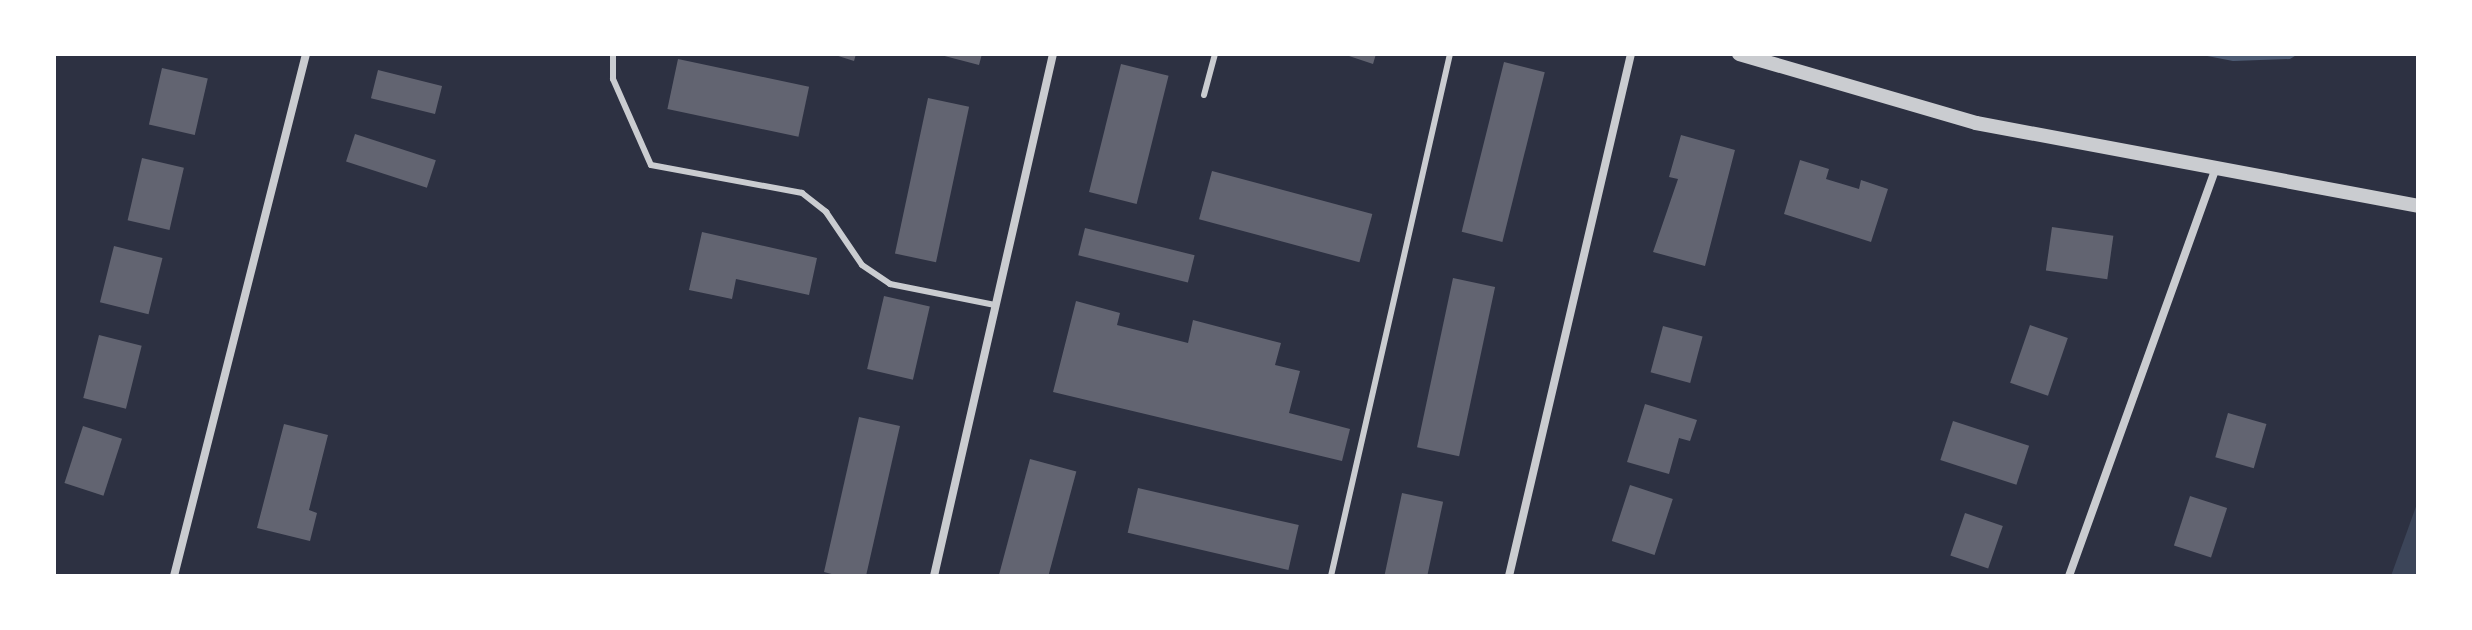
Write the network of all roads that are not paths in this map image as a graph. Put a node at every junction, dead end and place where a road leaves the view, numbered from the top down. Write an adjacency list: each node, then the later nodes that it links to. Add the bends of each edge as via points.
1 (306, 54): 12 (street)
2 (613, 54): 11 (lane, via 613,79 651,165 802,193 826,212 862,265 890,284)
3 (1053, 54): 11 (street)
4 (1215, 54): 8 (lane)
5 (1450, 54): 14 (lane)
6 (1631, 54): 15 (street)
7 (1739, 54): 9 (street, via 1976,123)
8 (1204, 95)
9 (2217, 166): 10 (street); 16 (street)
10 (2418, 206)
11 (995, 305): 13 (street)
12 (174, 576)
13 (934, 576)
14 (1331, 576)
15 (1509, 576)
16 (2069, 576)

